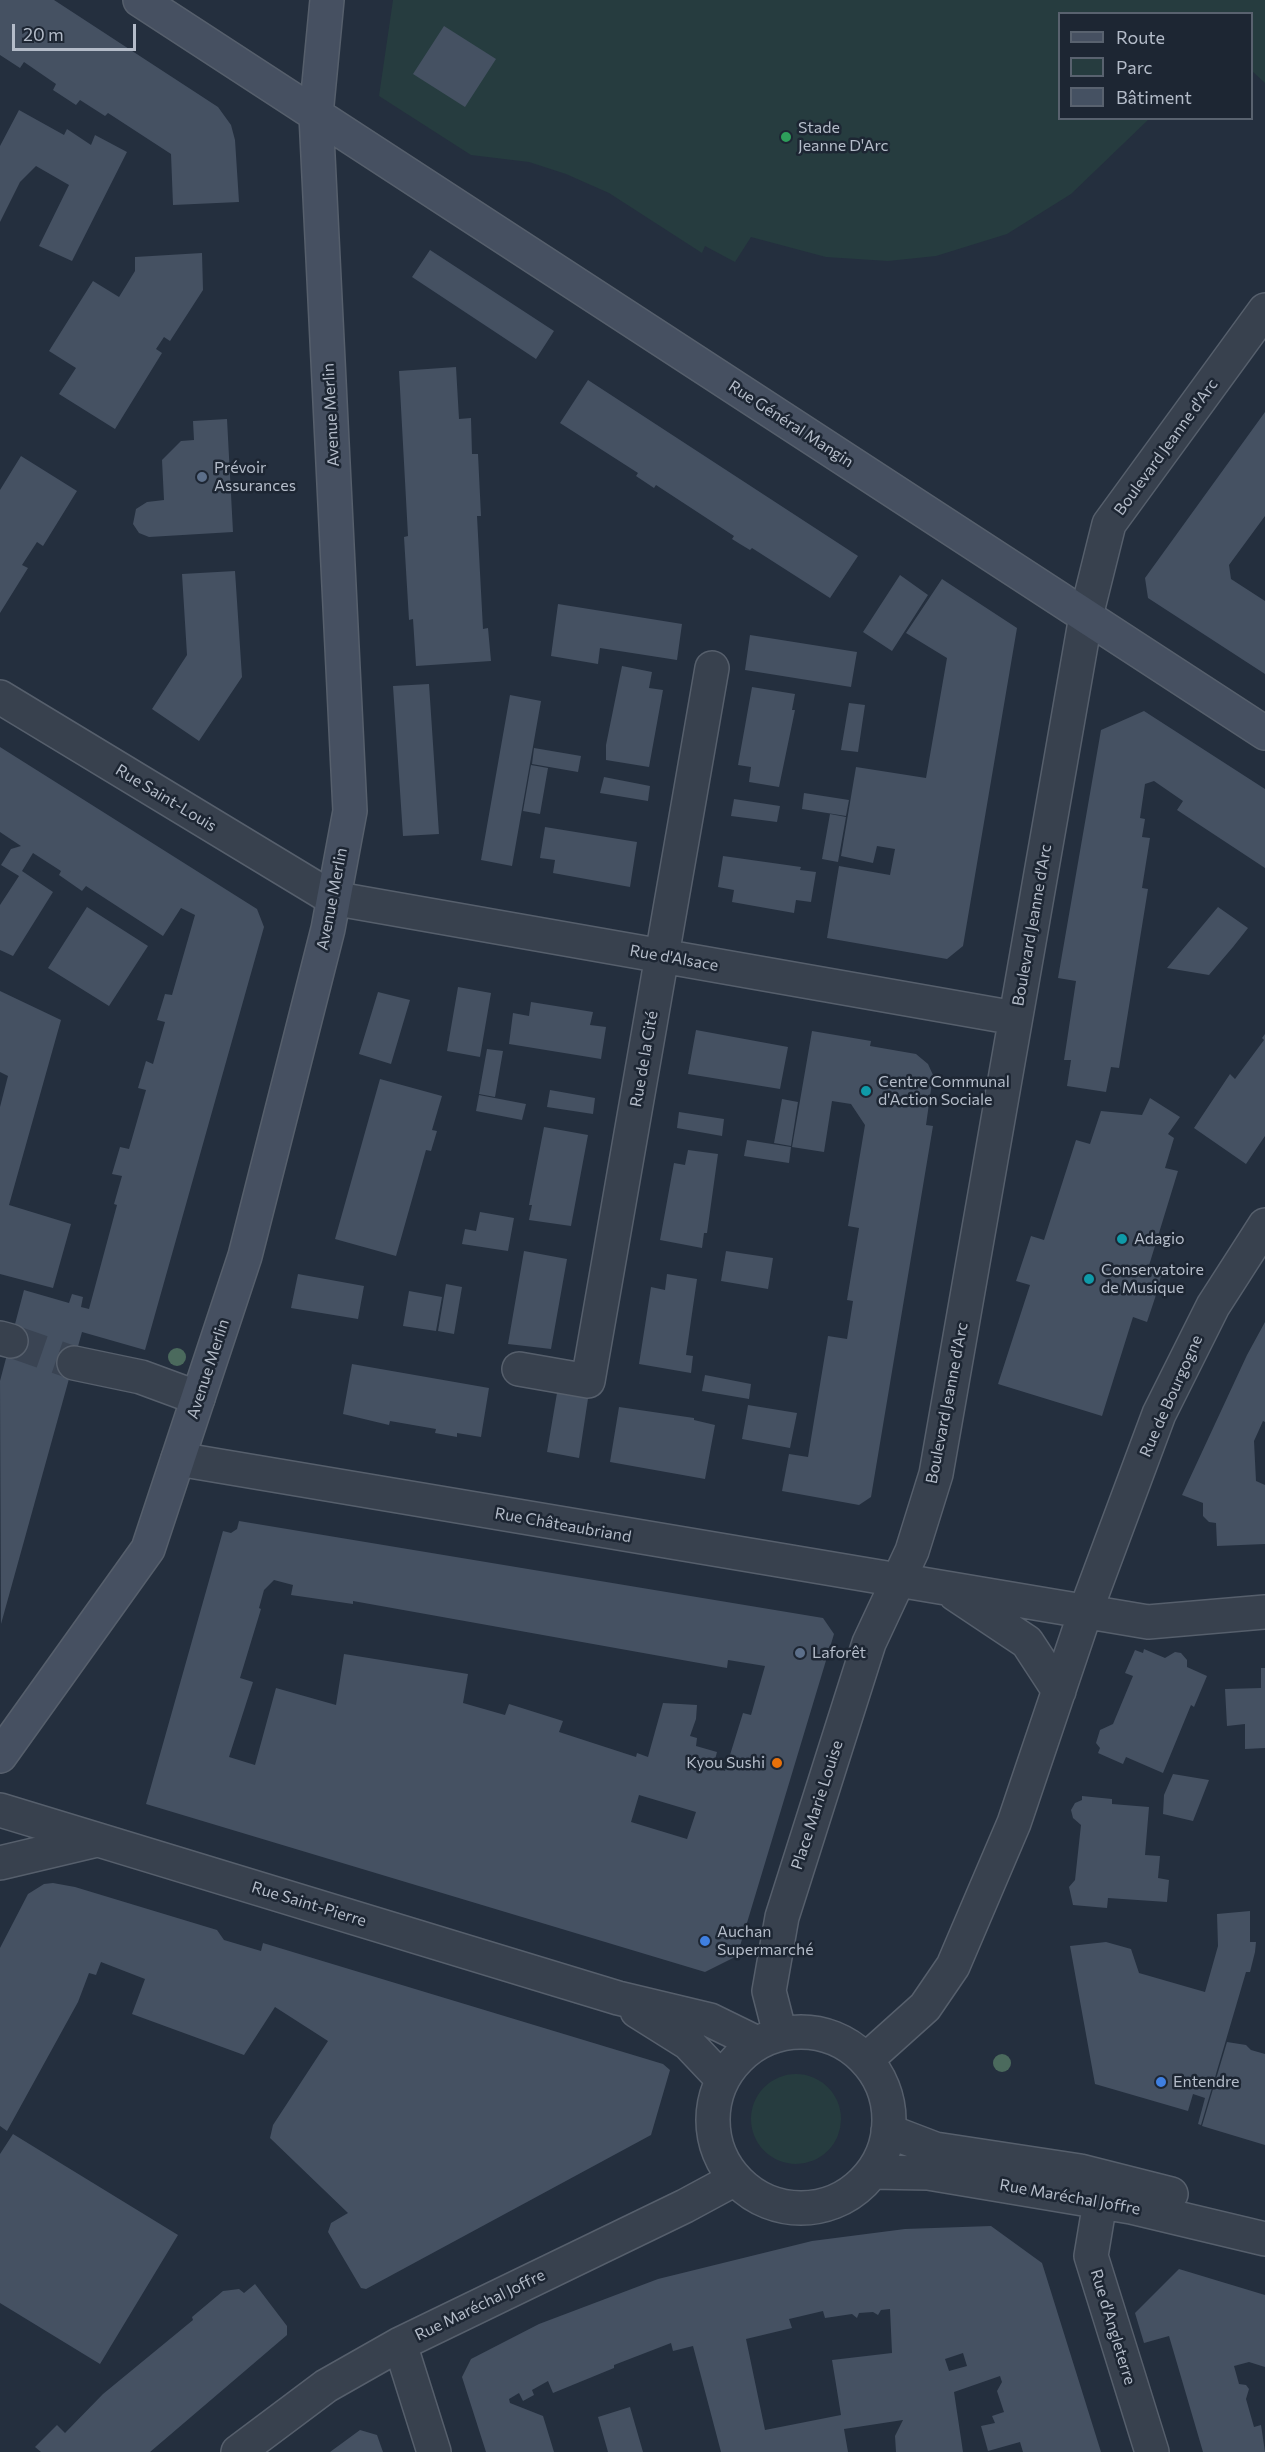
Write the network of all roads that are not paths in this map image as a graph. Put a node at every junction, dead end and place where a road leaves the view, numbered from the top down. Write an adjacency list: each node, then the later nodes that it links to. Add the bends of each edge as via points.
1 (140, 0): 3 (street, Rue Général Mangin)
2 (327, 0): 3 (street, Avenue Merlin)
3 (316, 115): 5 (street, Rue Général Mangin); 9 (street, Avenue Merlin, via 350,811)
4 (1265, 310): 5 (street, Boulevard Jeanne d'Arc, via 1109,524)
5 (1086, 616): 8 (street, Rue Général Mangin); 11 (street, Boulevard Jeanne d'Arc)
6 (712, 668): 10 (street, Rue de la Cité)
7 (0, 697): 9 (street, Rue Saint-Louis)
8 (1265, 733)
9 (332, 898): 10 (street, Rue d'Alsace); 15 (street, Avenue Merlin, via 328,929 244,1256)
10 (662, 956): 11 (street, Rue d'Alsace); 14 (street, Rue de la Cité, via 588,1381)
11 (1015, 1018): 17 (street, Boulevard Jeanne d'Arc, via 936,1474 912,1551)
12 (1265, 1225): 19 (street, Rue de Bourgogne, via 1213,1306 1159,1414)
13 (74, 1363): 15 (street, via 141,1377)
14 (519, 1369)
15 (198, 1398): 16 (street, Avenue Merlin)
16 (178, 1459): 17 (street, Rue Châteaubriand); 22 (street, Avenue Merlin, via 148,1549)
17 (897, 1581): 18 (street, Rue Châteaubriand); 28 (street, Place Marie Louise, via 869,1643 782,1917 769,1991)
18 (948, 1590): 19 (street); 21 (street, via 1028,1641)
19 (1086, 1610): 20 (street, via 1148,1622); 21 (street)
20 (1265, 1612)
21 (1059, 1691): 29 (street, via 1014,1823 952,1966 925,2007)
22 (9, 1745): 23 (street, Avenue Merlin)
23 (0, 1781)
24 (0, 1810): 25 (street, Rue Saint-Pierre)
25 (99, 1840): 26 (street); 27 (street, Rue Saint-Pierre)
26 (0, 1863)
27 (618, 1998): 28 (street, Rue Saint-Pierre); 30 (street, Rue Saint-Pierre, via 688,2043)
28 (769, 2039): 29 (street, via 803,2032 826,2036 848,2045); 30 (street, via 737,2058)
29 (866, 2060): 31 (street, via 880,2081 888,2106)
30 (722, 2079): 34 (street, via 713,2105 712,2131 720,2157)
31 (888, 2131): 32 (street, Rue Maréchal Joffre, via 935,2149); 33 (street)
32 (1080, 2171): 35 (street); 36 (street, Rue Maréchal Joffre, via 1181,2196)
33 (872, 2172): 34 (street, via 831,2204 805,2209 779,2206 755,2196); 35 (street, Rue Maréchal Joffre, via 928,2174)
34 (735, 2179): 38 (street, Rue Maréchal Joffre)
35 (1100, 2202): 37 (street, Rue Maréchal Joffre); 41 (street, Rue d'Angleterre, via 1091,2256)
36 (1265, 2230)
37 (1265, 2240)
38 (400, 2344): 39 (street, Rue Maréchal Joffre, via 326,2386); 40 (street)
39 (238, 2452)
40 (434, 2452)
41 (1152, 2452)

